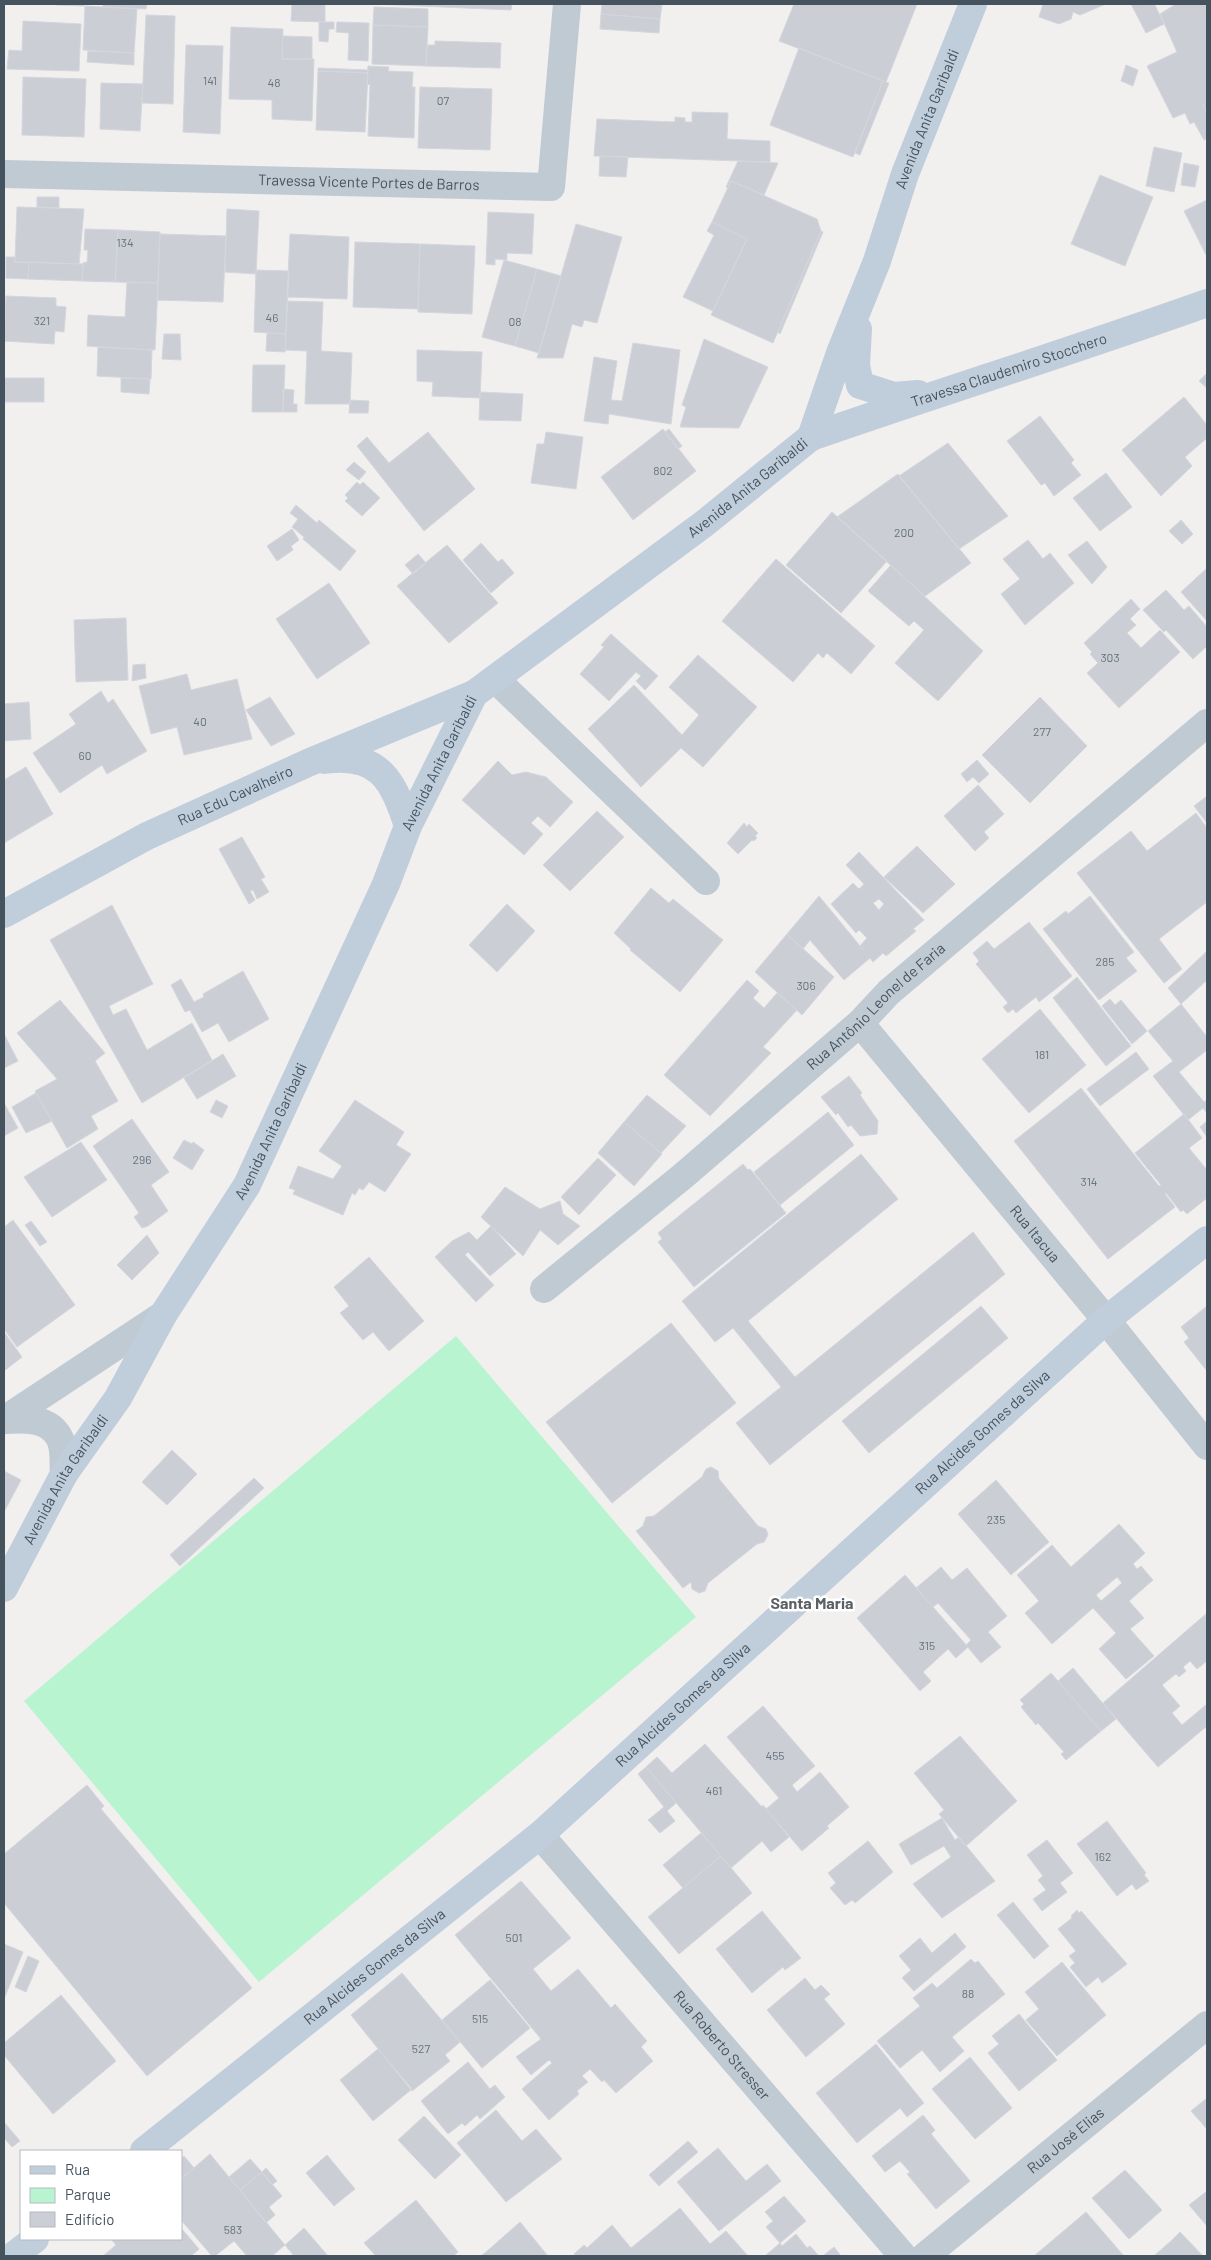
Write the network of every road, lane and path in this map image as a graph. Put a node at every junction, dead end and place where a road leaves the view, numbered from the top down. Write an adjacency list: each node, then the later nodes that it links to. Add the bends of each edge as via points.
1 (567, 4): 3 (street, Travessa Vicente Portes de Barros, via 551,187)
2 (972, 4): 4 (street, Avenida Anita Garibaldi)
3 (4, 174)
4 (861, 297): 6 (street, via 856,365 860,385 894,396); 7 (street, Avenida Anita Garibaldi)
5 (1207, 303): 6 (street, Travessa Claudemiro Stocchero, via 1074,350)
6 (940, 392): 7 (street, Travessa Claudemiro Stocchero)
7 (811, 437): 8 (street, Avenida Anita Garibaldi, via 705,523)
8 (485, 687): 10 (street, Rua Edu Cavalheiro); 11 (street, Avenida Anita Garibaldi); 12 (street)
9 (1207, 723): 14 (street, Rua Antônio Leonel de Faria, via 889,992)
10 (310, 762): 11 (street, via 353,759 375,768 393,785); 13 (street, Rua Edu Cavalheiro, via 147,836)
11 (408, 826): 17 (street, Avenida Anita Garibaldi, via 386,884 247,1184)
12 (706, 881)
13 (4, 914)
14 (860, 1023): 16 (street, Rua Antônio Leonel de Faria, via 683,1176); 18 (street, Rua Itacua)
15 (1207, 1240): 18 (street, Rua Alcides Gomes da Silva)
16 (544, 1289)
17 (163, 1315): 19 (street); 21 (street, Avenida Anita Garibaldi, via 118,1398)
18 (1106, 1320): 20 (street, Rua Itacua); 23 (street, Rua Alcides Gomes da Silva)
19 (4, 1420): 21 (street, via 31,1419 53,1429 60,1439)
20 (1207, 1446)
21 (64, 1474): 22 (street, Avenida Anita Garibaldi)
22 (4, 1588)
23 (540, 1834): 25 (street, Rua Alcides Gomes da Silva); 28 (street, Rua Roberto Stresser)
24 (1207, 2025): 29 (street, Rua José Elias)
25 (145, 2150)
26 (34, 2240): 27 (street)
27 (13, 2256)
28 (903, 2256)
29 (925, 2256)

